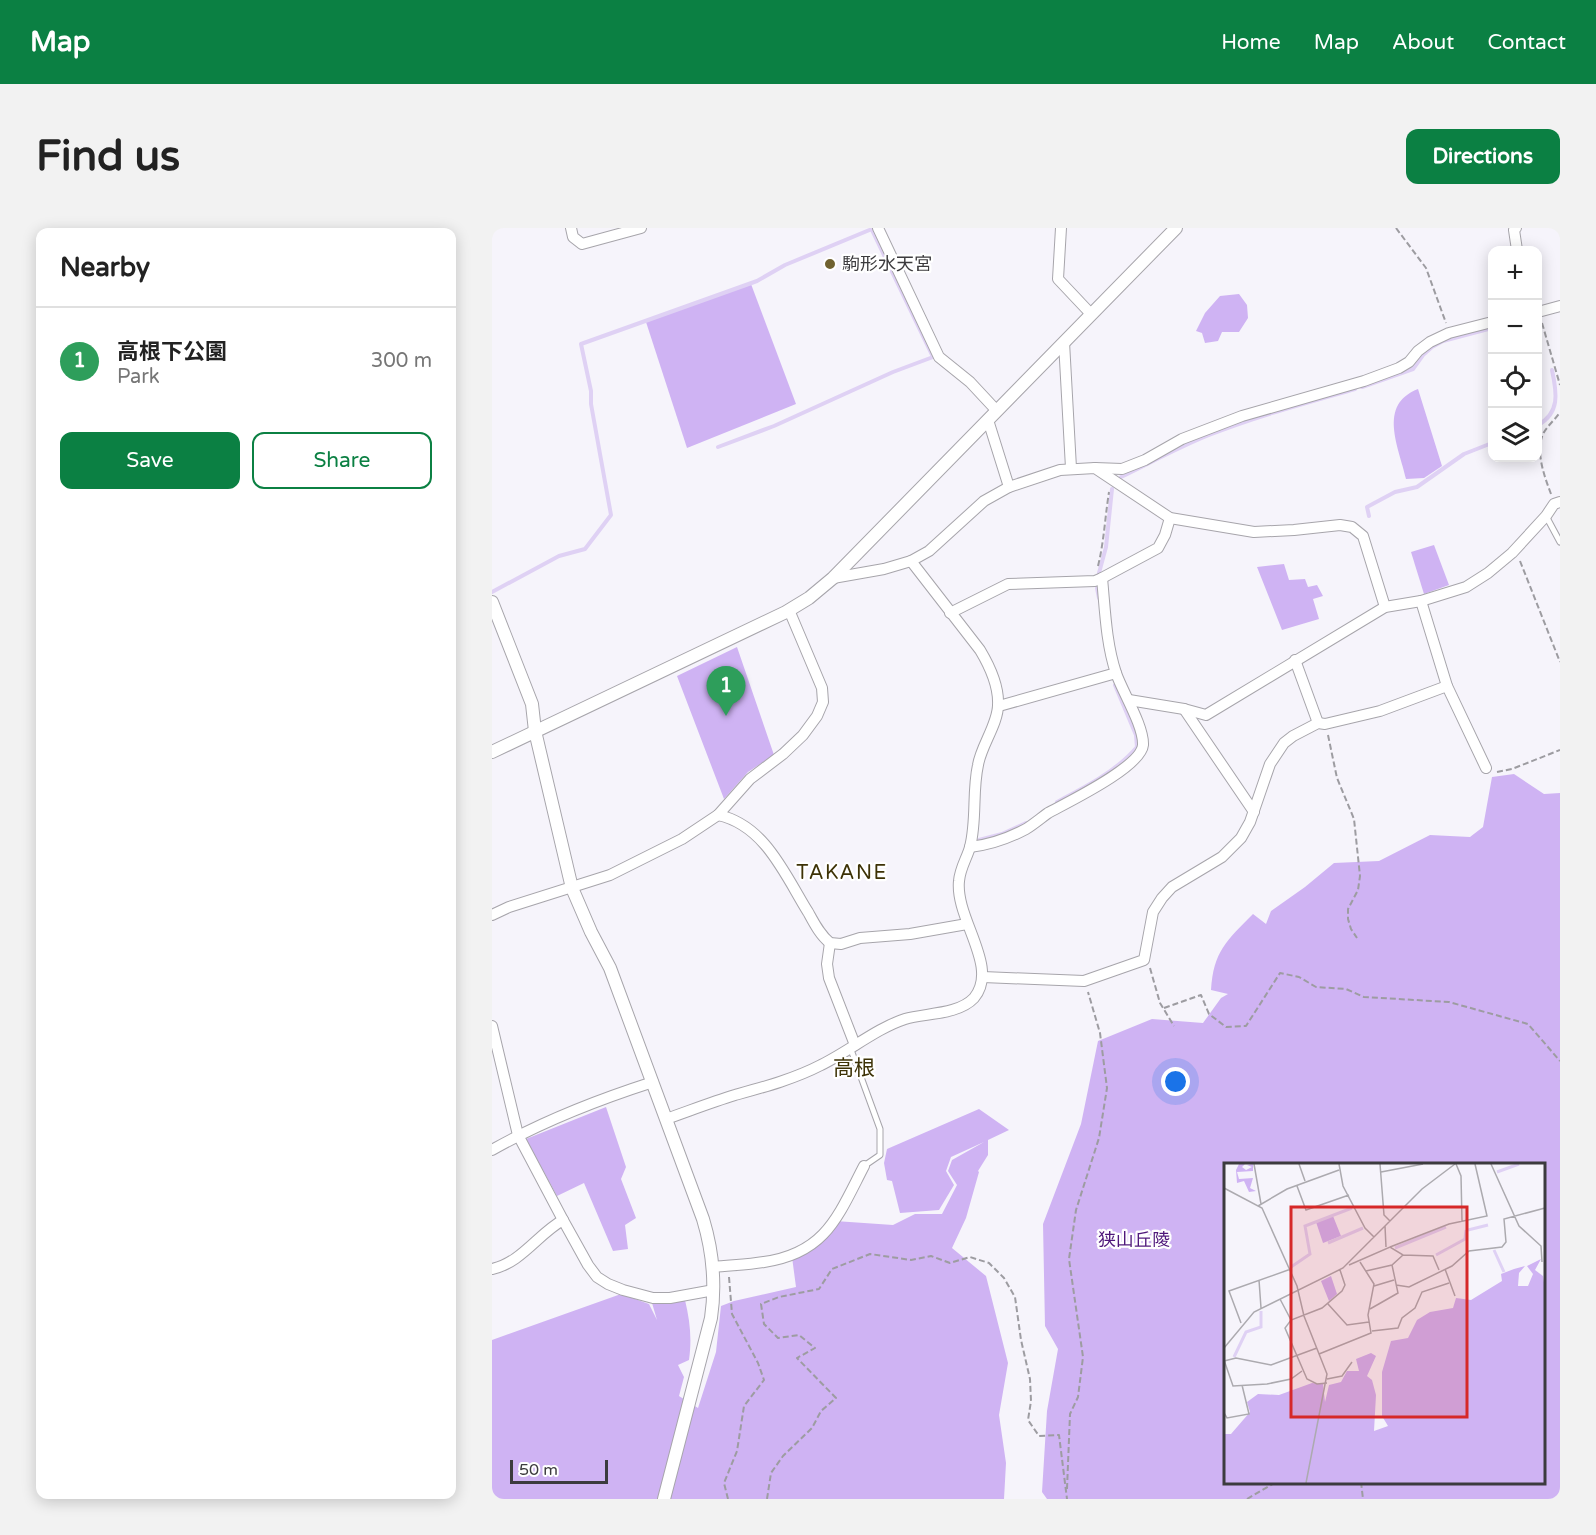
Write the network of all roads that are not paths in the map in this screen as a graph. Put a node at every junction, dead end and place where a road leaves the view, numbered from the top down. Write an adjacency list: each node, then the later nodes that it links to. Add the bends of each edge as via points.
1 (571, 228): 2 (street, via 573,237 582,244)
2 (641, 228)
3 (878, 228): 13 (street, via 939,357 970,382)
4 (1061, 228): 10 (street, via 1058,279)
5 (1176, 228): 10 (street)
6 (1516, 228): 7 (street)
7 (1516, 246)
8 (1560, 306): 9 (street)
9 (1542, 311)
10 (1091, 314): 12 (street)
11 (1488, 323): 15 (street, via 1449,333 1430,342 1399,368 1364,381 1242,416 1182,439 1122,469)
12 (1064, 342): 13 (street); 14 (street)
13 (992, 415): 16 (street); 22 (street)
14 (1071, 468): 15 (street); 16 (street)
15 (1095, 468): 19 (street)
16 (1009, 487): 21 (street, via 984,501 929,551)
17 (1557, 503): 18 (street)
18 (1546, 516): 20 (lane); 24 (street, via 1488,573 1466,586)
19 (1170, 518): 23 (street, via 1158,548); 26 (street, via 1254,531 1352,526 1363,536)
20 (1560, 542)
21 (911, 561): 22 (street); 28 (street)
22 (833, 578): 27 (street)
23 (1099, 579): 28 (street, via 1008,584); 30 (street)
24 (1421, 601): 26 (street); 31 (street)
25 (492, 603): 36 (street, via 532,704)
26 (1385, 607): 29 (street)
27 (789, 610): 36 (street); 40 (street, via 822,688 823,702 803,735 750,780)
28 (950, 613): 33 (street, via 988,664)
29 (1295, 660): 34 (street, via 1206,715); 35 (street)
30 (1116, 673): 32 (street); 33 (street)
31 (1447, 686): 35 (street, via 1380,711); 38 (street)
32 (1129, 700): 34 (street); 41 (street, via 1143,742 1137,758 1090,792 1026,829)
33 (999, 706): 41 (street, via 977,766)
34 (1184, 708): 39 (street)
35 (1322, 723): 39 (street, via 1293,736 1278,750)
36 (534, 731): 37 (street); 42 (street)
37 (492, 752)
38 (1486, 768)
39 (1254, 812): 46 (street, via 1246,830 1222,857 1172,887 1162,898 1153,912 1143,960 1084,981)
40 (718, 815): 42 (street, via 653,855); 45 (street, via 746,825 768,847)
41 (970, 848): 44 (street, via 959,881)
42 (572, 888): 43 (street); 49 (street, via 610,968)
43 (493, 913)
44 (966, 924): 45 (street); 46 (street, via 981,958)
45 (830, 943): 48 (street, via 829,978)
46 (983, 977): 48 (street, via 973,998 964,1004 904,1020)
47 (492, 1026): 51 (street)
48 (853, 1046): 50 (street, via 790,1079); 53 (lane, via 880,1129 880,1155)
49 (653, 1082): 50 (street); 51 (street, via 581,1107)
50 (666, 1119): 55 (street, via 703,1219)
51 (518, 1135): 52 (street); 54 (street)
52 (492, 1150)
53 (864, 1166): 55 (street, via 829,1230 803,1251 762,1263)
54 (562, 1220): 56 (street, via 507,1264); 57 (street, via 588,1265 608,1284 653,1298)
55 (713, 1267): 57 (street)
56 (492, 1269)
57 (714, 1290): 58 (street, via 708,1333)
58 (664, 1499)

